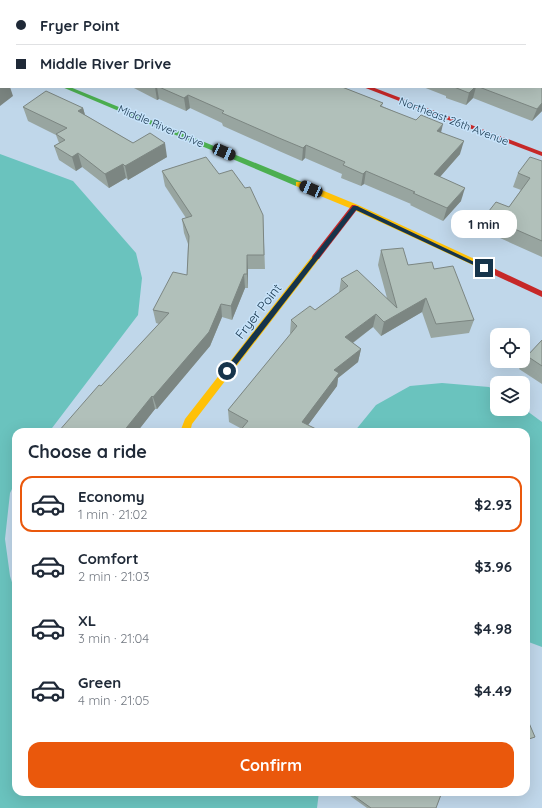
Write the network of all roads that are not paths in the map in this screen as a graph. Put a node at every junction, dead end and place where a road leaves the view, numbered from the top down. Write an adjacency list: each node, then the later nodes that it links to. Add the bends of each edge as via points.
1 (369, 88): 3 (street, Northeast 26th Avenue)
2 (82, 89): 4 (street, Middle River Drive)
3 (542, 154)
4 (355, 207): 5 (street, Middle River Drive); 6 (street, Fryer Point, via 188,422)
5 (542, 294)
6 (186, 428)

